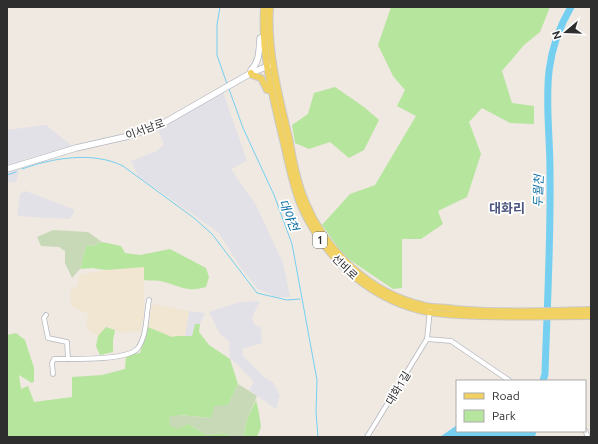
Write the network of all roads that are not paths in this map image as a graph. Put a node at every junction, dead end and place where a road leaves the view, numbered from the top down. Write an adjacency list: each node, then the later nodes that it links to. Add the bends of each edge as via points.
1 (264, 7): 3 (main road, 선비로 / 1)
2 (270, 7): 4 (main road, 선비로 / 1)
3 (263, 37): 5 (main road, 선비로 / 1); 6 (main road, via 260,38 259,55 255,66 250,70)
4 (273, 65): 5 (main road, 이서남로); 10 (main road, 선비로 / 1, via 299,183 319,227 334,249 353,269 376,285)
5 (266, 67): 6 (main road, 이서남로); 7 (main road, 선비로 / 1)
6 (251, 73): 7 (main road, via 262,78 267,90); 8 (main road, 이서남로, via 162,124 129,136 76,148)
7 (271, 90): 10 (main road, 선비로 / 1, via 294,183 302,207 321,241 344,268 363,283 384,296 418,310)
8 (7, 169)
9 (149, 300): 16 (street, via 143,337 138,349 132,353 101,359)
10 (430, 309): 12 (main road, 선비로 / 1, via 480,316); 15 (street, 대화1길)
11 (591, 310): 12 (main road, 1)
12 (557, 313): 14 (main road, 1)
13 (46, 315): 16 (street, via 44,318 48,338 67,342)
14 (591, 316)
15 (427, 339): 18 (street, via 451,341); 19 (street, 대화1길)
16 (68, 359): 17 (street, via 54,359)
17 (53, 374)
18 (509, 380)
19 (367, 437)

